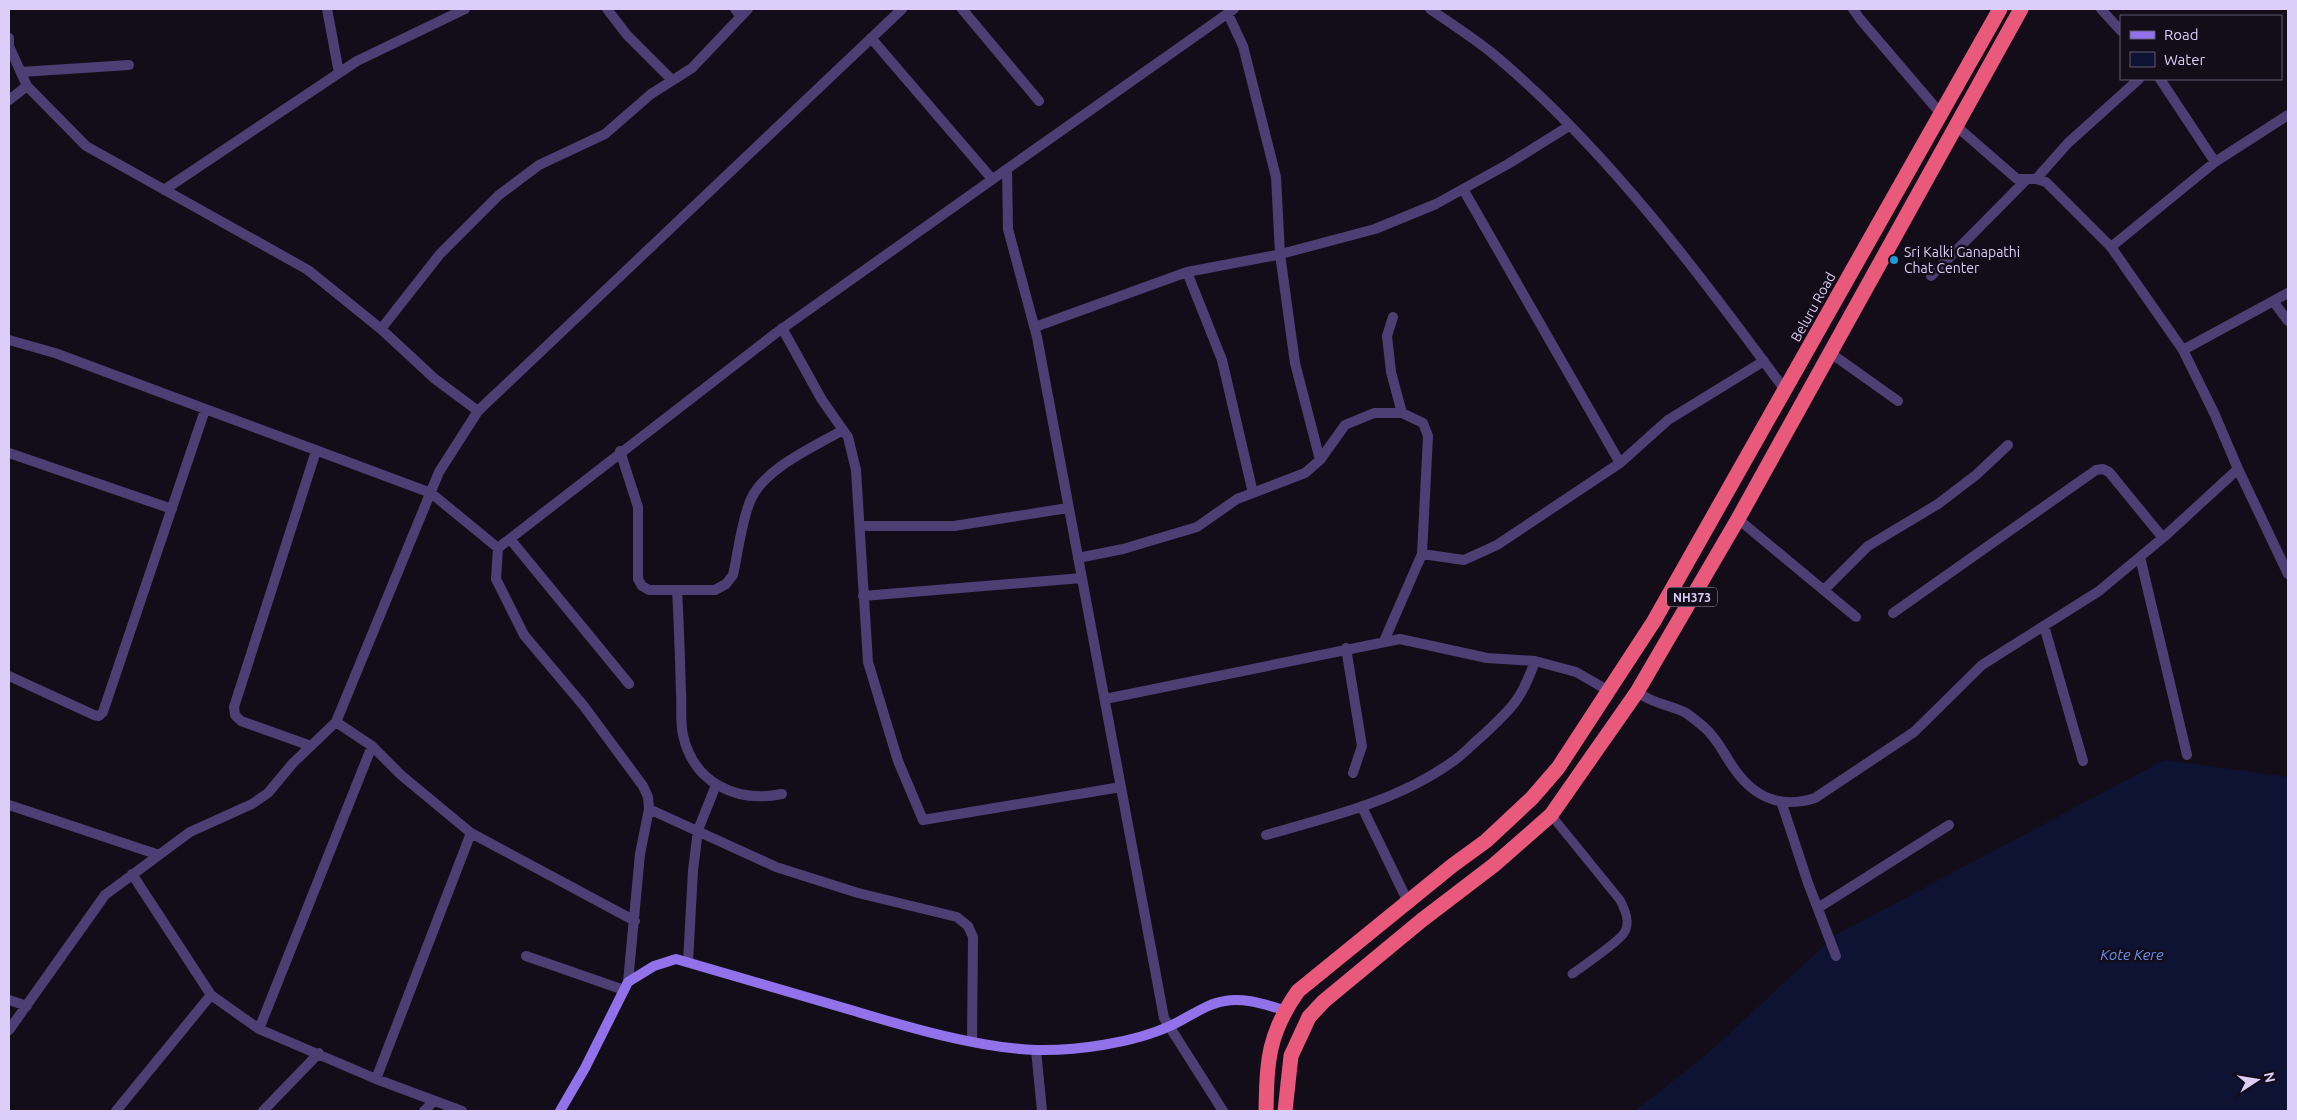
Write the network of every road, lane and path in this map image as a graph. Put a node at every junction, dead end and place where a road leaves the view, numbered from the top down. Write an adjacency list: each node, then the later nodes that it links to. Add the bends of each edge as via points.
1 (326, 9): 20 (street)
2 (465, 9): 13 (street)
3 (607, 9): 21 (street, via 627,35)
4 (902, 9): 16 (street)
5 (962, 9): 26 (street)
6 (1430, 9): 29 (street, via 1491,52)
7 (1853, 9): 27 (street)
8 (2000, 9): 27 (highway, Beluru Road / NH373)
9 (2021, 9): 30 (highway, NH373)
10 (2101, 9): 14 (street)
11 (741, 11): 21 (street, via 692,68)
12 (1231, 11): 32 (street); 38 (street, via 1276,177)
13 (446, 13): 20 (street)
14 (2120, 30)
15 (9, 38): 17 (street)
16 (871, 38): 33 (street); 55 (street)
17 (9, 46): 19 (street)
18 (129, 65): 19 (street)
19 (21, 72): 24 (street)
20 (338, 73): 36 (street)
21 (672, 80): 47 (street, via 605,134 539,165 499,195 440,254)
22 (2138, 80): 34 (street)
23 (2161, 80): 31 (street)
24 (26, 86): 25 (street); 36 (street, via 86,146)
25 (9, 100)
26 (1039, 101)
27 (1941, 114): 52 (highway, Beluru Road / NH373)
28 (2288, 115): 31 (street)
29 (1569, 126): 35 (street); 51 (street, via 1702,278)
30 (1955, 126): 34 (street, via 2017,179); 50 (highway, NH373)
31 (2215, 162): 37 (street)
32 (1007, 169): 33 (street); 45 (street, via 1008,229)
33 (992, 179): 46 (street)
34 (2031, 179): 37 (street, via 2046,182); 40 (street)
35 (1463, 189): 38 (street, via 1375,229); 63 (street)
36 (164, 190): 47 (street, via 308,270)
37 (2111, 247): 49 (street)
38 (1280, 254): 39 (street); 62 (street, via 1295,363)
39 (1187, 272): 45 (street); 66 (street, via 1222,360)
40 (1931, 276)
41 (2288, 292): 42 (street)
42 (2273, 301): 44 (street); 49 (street)
43 (1393, 318): 56 (street, via 1387,336 1391,372)
44 (2288, 321)
45 (1034, 327): 67 (street)
46 (782, 328): 57 (street); 60 (street)
47 (381, 329): 55 (street, via 435,379)
48 (9, 340): 54 (street, via 55,353)
49 (2183, 350): 64 (street)
50 (1830, 352): 53 (street); 69 (highway, NH373)
51 (1764, 361): 52 (street); 63 (street, via 1668,420)
52 (1785, 390): 90 (highway, Beluru Road / NH373, via 1654,621)
53 (1898, 401)
54 (205, 410): 59 (street); 68 (street)
55 (478, 411): 65 (street, via 439,472)
56 (1402, 413): 62 (street, via 1374,413 1345,425); 74 (street, via 1424,423 1428,436)
57 (842, 430): 70 (street, via 848,437 856,470); 79 (street, via 776,470 760,485 750,500 733,574 726,584 715,590)
58 (2008, 445): 80 (street, via 1938,504 1868,546)
59 (316, 451): 65 (street); 94 (street, via 234,707 235,715 241,721)
60 (620, 451): 71 (street); 79 (street, via 638,506 638,579 649,590)
61 (9, 453): 68 (street)
62 (1320, 460): 66 (street, via 1306,473)
63 (1620, 462): 74 (street, via 1497,545 1464,560)
64 (2238, 469): 72 (street); 77 (street)
65 (431, 492): 73 (street); 93 (street)
66 (1253, 493): 76 (street, via 1237,499 1197,527 1123,549)
67 (1068, 508): 70 (street, via 954,526); 76 (street)
68 (172, 509): 88 (street, via 104,712 94,715)
69 (1738, 518): 80 (street); 91 (highway, NH373)
70 (860, 526): 81 (street)
71 (510, 538): 73 (street); 89 (street)
72 (2162, 538): 75 (street); 82 (street, via 2109,472 2096,470)
73 (498, 548): 105 (street, via 496,579 524,635 583,705 643,786)
74 (1422, 554): 85 (street)
75 (2140, 557): 84 (street, via 2099,591); 96 (street)
76 (1078, 558): 78 (street)
77 (2288, 574)
78 (1082, 578): 81 (street); 92 (street)
79 (677, 590): 99 (street, via 683,735 693,758)
80 (1824, 590): 83 (street)
81 (863, 596): 100 (street, via 868,662 898,760 923,820)
82 (1892, 613)
83 (1856, 617)
84 (2044, 626): 97 (street); 102 (street, via 1982,665 1914,732 1815,798 1798,804)
85 (1384, 641): 86 (street); 87 (street, via 1400,639 1487,658)
86 (1346, 648): 92 (street); 98 (street, via 1362,746)
87 (1535, 661): 90 (street, via 1576,672); 104 (street, via 1525,690 1512,708 1453,761 1430,776)
88 (9, 676)
89 (629, 684)
90 (1609, 691): 113 (highway, NH373, via 1558,768 1532,798 1486,841)
91 (1637, 692): 102 (street, via 1651,702 1686,713 1706,729 1744,782); 106 (highway, NH373)
92 (1105, 699): 100 (street)
93 (336, 722): 94 (street); 95 (street)
94 (311, 746): 111 (street, via 268,793 252,804 190,832)
95 (372, 746): 109 (street, via 401,775); 126 (street)
96 (2187, 755)
97 (2082, 760)
98 (1353, 773)
99 (716, 785): 101 (street, via 726,791 762,798); 108 (street)
100 (1121, 787): 125 (street)
101 (782, 794)
102 (1782, 804): 114 (street)
103 (9, 806): 111 (street)
104 (1362, 807): 110 (street); 113 (street)
105 (649, 809): 108 (street); 115 (street, via 640,854)
106 (1551, 815): 119 (lane, via 1626,911 1624,934); 141 (highway, NH373, via 1494,865 1324,1001 1309,1017 1291,1056)
107 (1949, 825): 114 (street)
108 (698, 830): 118 (street); 128 (street, via 776,867 858,893 957,917 968,926 973,937)
109 (471, 833): 115 (street); 131 (street)
110 (1266, 835)
111 (159, 855): 112 (street)
112 (132, 874): 121 (street); 123 (street, via 105,895)
113 (1408, 902): 124 (highway, NH373, via 1298,991)
114 (1818, 908): 117 (street)
115 (635, 921): 120 (street)
116 (526, 956): 120 (street)
117 (1836, 956)
118 (688, 962): 120 (street, via 666,961); 128 (street, via 898,1024)
119 (1572, 974)
120 (626, 986): 137 (street)
121 (211, 996): 126 (street); 133 (street)
122 (9, 1000): 123 (street)
123 (27, 1006): 127 (street)
124 (1284, 1010): 125 (street, via 1246,1000 1226,1000); 140 (highway, NH373, via 1272,1036)
125 (1168, 1026): 129 (street, via 1136,1037 1088,1046); 139 (street)
126 (259, 1029): 130 (street)
127 (9, 1030)
128 (972, 1041): 129 (street)
129 (1036, 1050): 138 (street)
130 (319, 1053): 131 (street); 134 (street)
131 (376, 1079): 132 (street)
132 (434, 1101): 135 (street); 136 (street)
133 (116, 1111)
134 (263, 1111)
135 (424, 1111)
136 (462, 1111)
137 (560, 1111)
138 (1042, 1111)
139 (1223, 1111)
140 (1266, 1111)
141 (1286, 1111)

